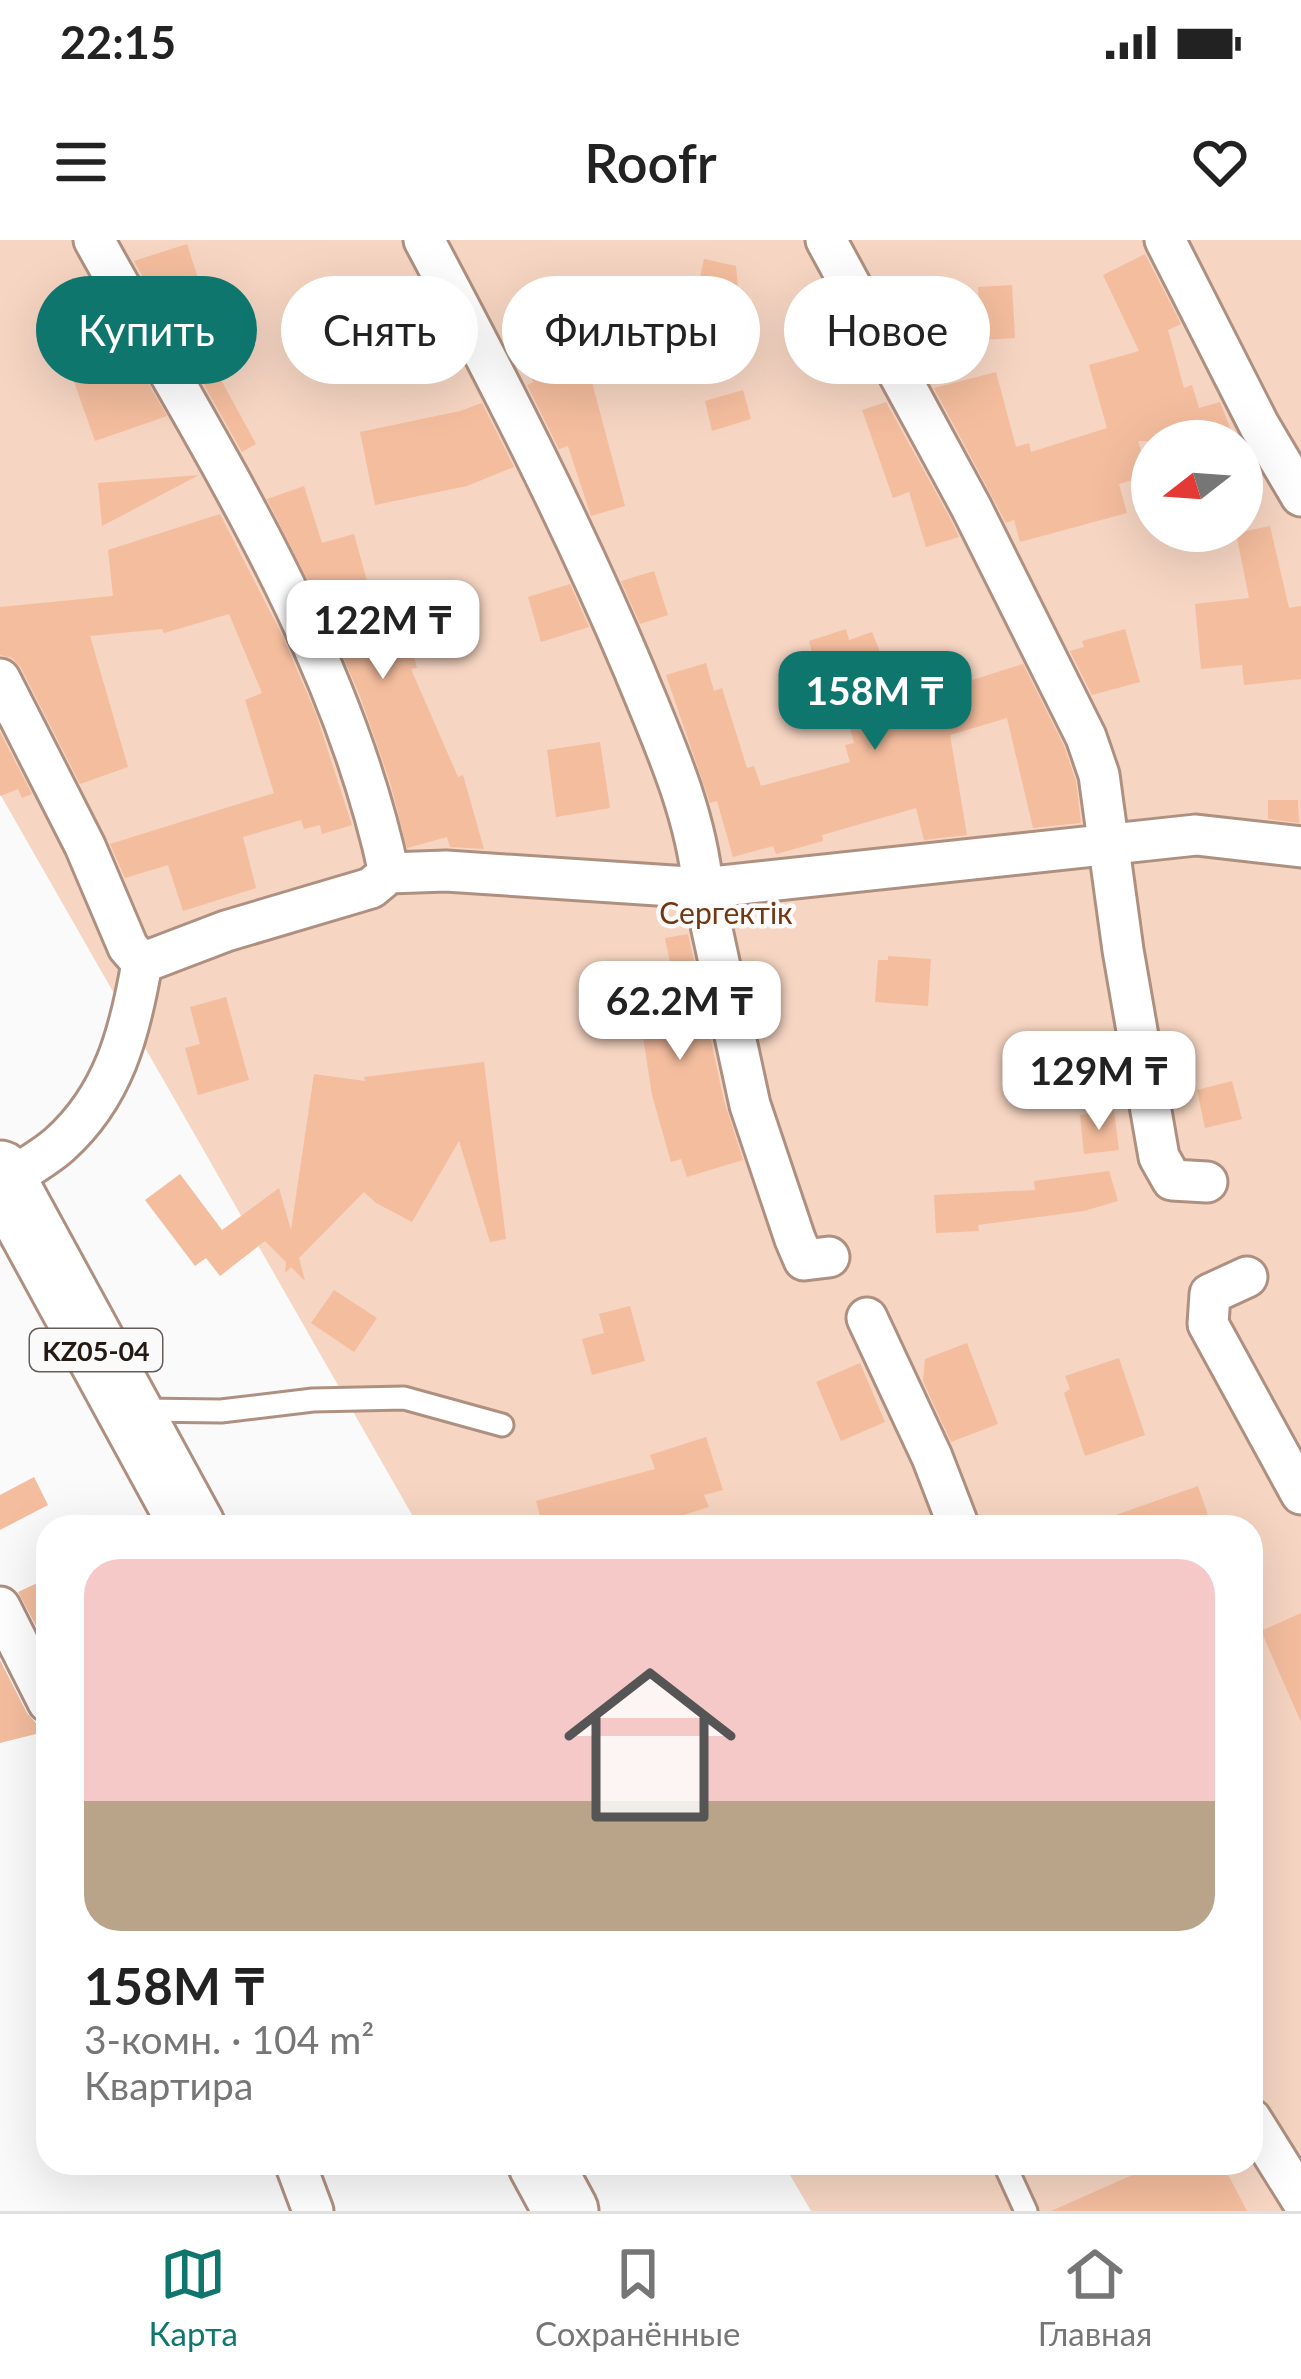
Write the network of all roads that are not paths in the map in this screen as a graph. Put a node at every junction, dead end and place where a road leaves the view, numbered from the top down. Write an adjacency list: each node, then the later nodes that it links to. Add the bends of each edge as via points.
1 (94, 240): 9 (street, via 297,609 344,723)
2 (424, 240): 10 (street, via 612,618 698,842)
3 (826, 240): 7 (street, via 1086,737)
4 (1165, 240): 5 (street)
5 (1301, 496)
6 (0, 680): 11 (street)
7 (1109, 842): 8 (street, via 1196,835); 10 (street); 13 (street, via 1159,1157 1172,1180)
8 (1301, 847)
9 (388, 873): 10 (street); 11 (street, via 371,888)
10 (703, 888): 14 (street, via 750,1106 795,1239 804,1260)
11 (142, 963): 12 (street, via 131,1026 101,1095 59,1145)
12 (3, 1178): 17 (main road, KZ05-04)
13 (1208, 1182)
14 (829, 1257)
15 (1247, 1277): 19 (street, via 1210,1294 1208,1324)
16 (867, 1318): 21 (street)
17 (128, 1410): 18 (lane, via 221,1412 404,1398); 20 (main road, KZ05-04)
18 (502, 1425)
19 (1301, 1494)
20 (186, 1515)
21 (954, 1515)
22 (0, 1606): 23 (street)
23 (36, 1678)
24 (1263, 2138): 28 (street)
25 (300, 2175): 29 (street)
26 (546, 2175): 30 (main road)
27 (1010, 2175): 31 (lane)
28 (1301, 2200)
29 (313, 2211)
30 (566, 2211)
31 (1026, 2211)

